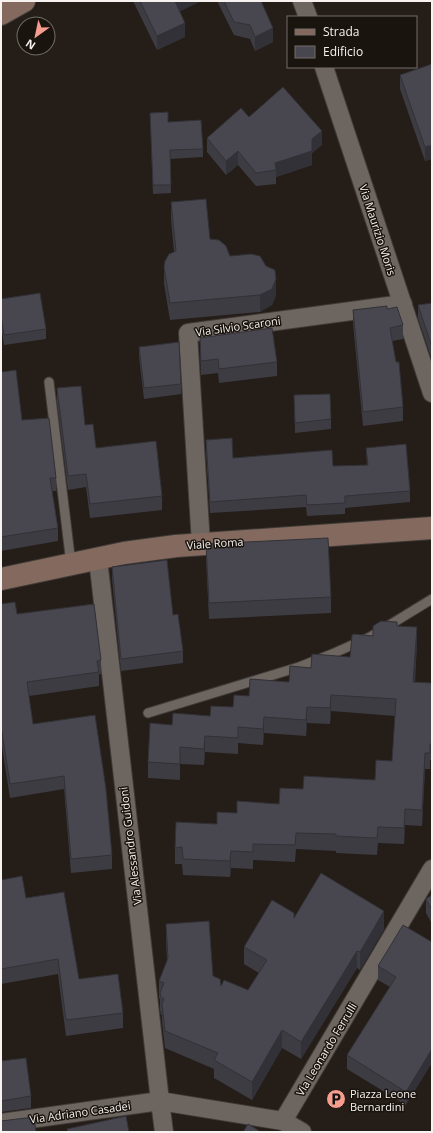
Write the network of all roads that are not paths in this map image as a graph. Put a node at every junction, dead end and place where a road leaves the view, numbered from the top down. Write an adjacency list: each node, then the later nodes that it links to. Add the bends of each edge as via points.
1 (24, 1): 3 (street)
2 (302, 1): 4 (street)
3 (1, 14)
4 (308, 16)
5 (324, 68): 6 (street, Via Maurizio Moris)
6 (403, 304): 8 (street, Via Maurizio Moris); 10 (street, Via Silvio Scaroni, via 188,333)
7 (49, 382): 12 (lane)
8 (432, 393)
9 (432, 528): 10 (street, Viale Roma)
10 (201, 544): 11 (street, Viale Roma)
11 (98, 559): 12 (street, Viale Roma); 17 (street, Via Alessandro Guidoni)
12 (71, 564): 13 (street, Viale Roma)
13 (1, 579)
14 (432, 599): 15 (lane, via 370,636 332,654 299,667)
15 (148, 714)
16 (432, 869): 18 (street, Via Leonardo Ferrulli)
17 (160, 1101): 18 (street); 19 (street, Via Adriano Casadei); 20 (street, Via Alessandro Guidoni)
18 (283, 1121): 21 (street)
19 (1, 1123)
20 (164, 1132)
21 (302, 1132)

